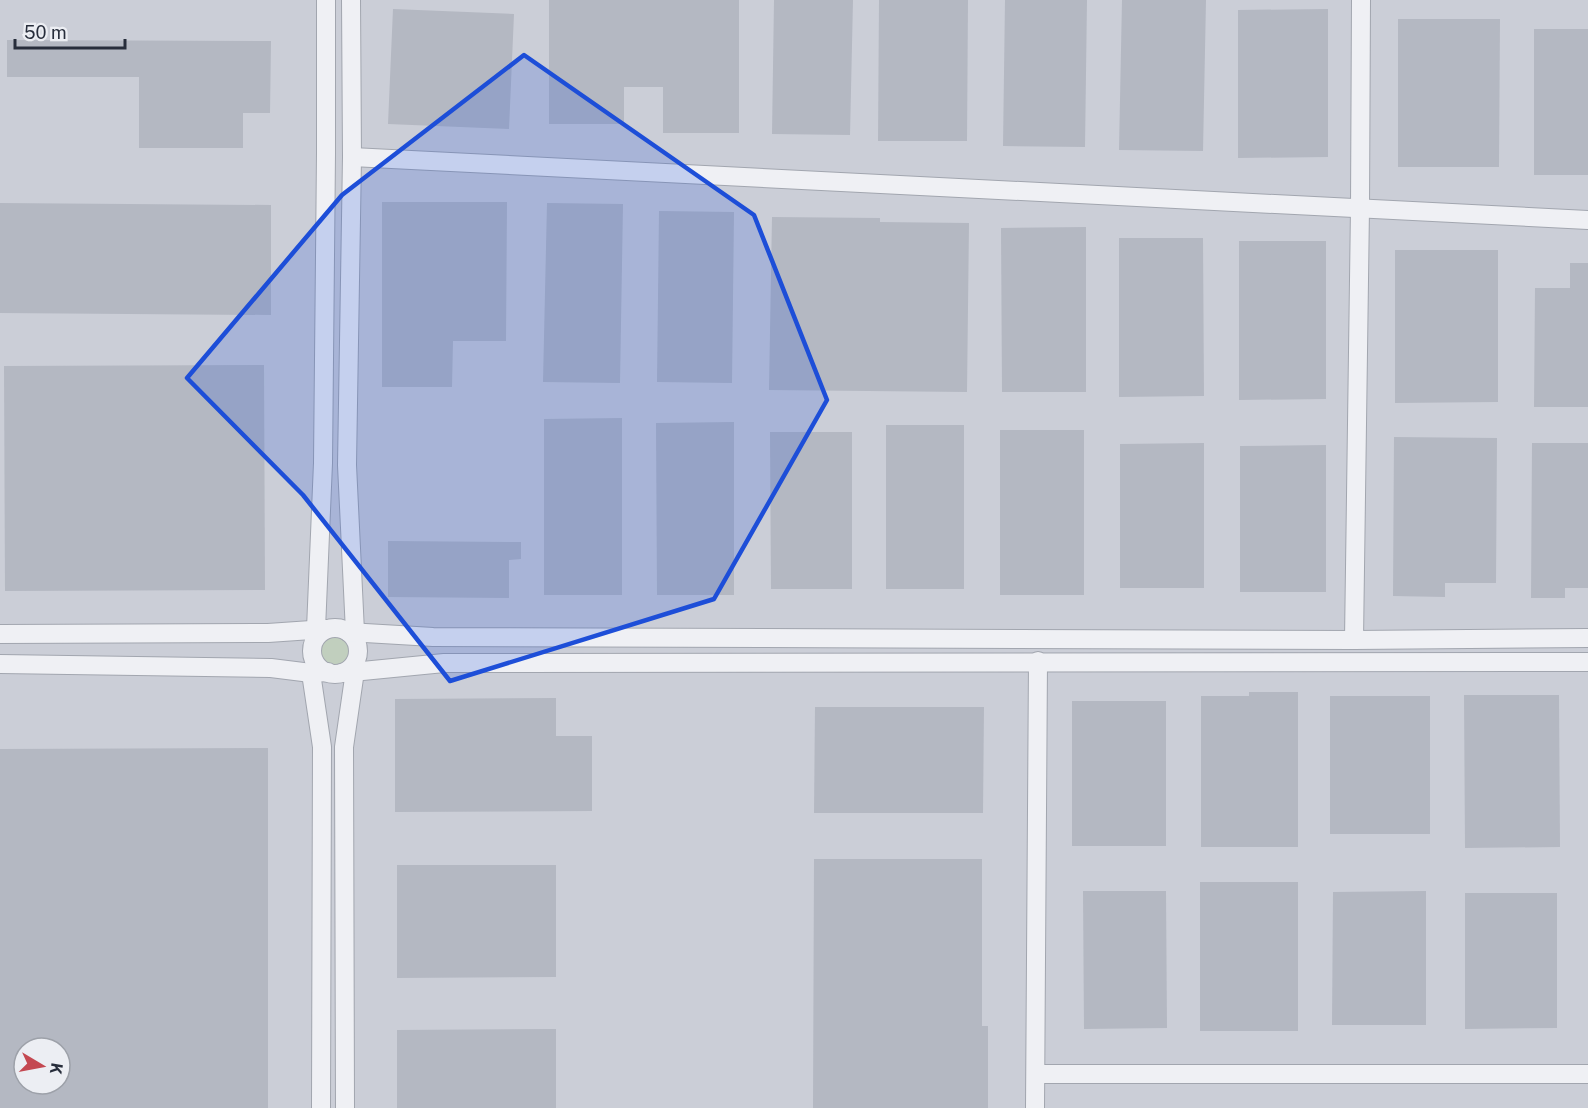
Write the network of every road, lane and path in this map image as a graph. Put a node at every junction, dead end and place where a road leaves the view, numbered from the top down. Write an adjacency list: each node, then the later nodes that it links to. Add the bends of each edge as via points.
1 (326, 0): 7 (street)
2 (351, 0): 4 (street)
3 (1361, 0): 5 (street)
4 (352, 157): 5 (street); 8 (street, via 347,465)
5 (1360, 208): 6 (street); 11 (street)
6 (1588, 220)
7 (322, 629): 8 (street); 9 (street, via 268,633); 15 (street, via 312,651 321,669)
8 (352, 632): 11 (street, via 433,637); 15 (street, via 358,651 353,664)
9 (0, 634)
10 (1588, 638): 11 (street)
11 (1354, 639)
12 (1038, 661): 13 (street); 15 (street, via 444,663); 16 (street)
13 (1588, 662)
14 (0, 664): 15 (street)
15 (334, 672): 18 (street, via 322,747); 19 (street, via 344,747)
16 (1036, 1074): 17 (street); 20 (street)
17 (1588, 1074)
18 (321, 1108)
19 (345, 1108)
20 (1035, 1108)

